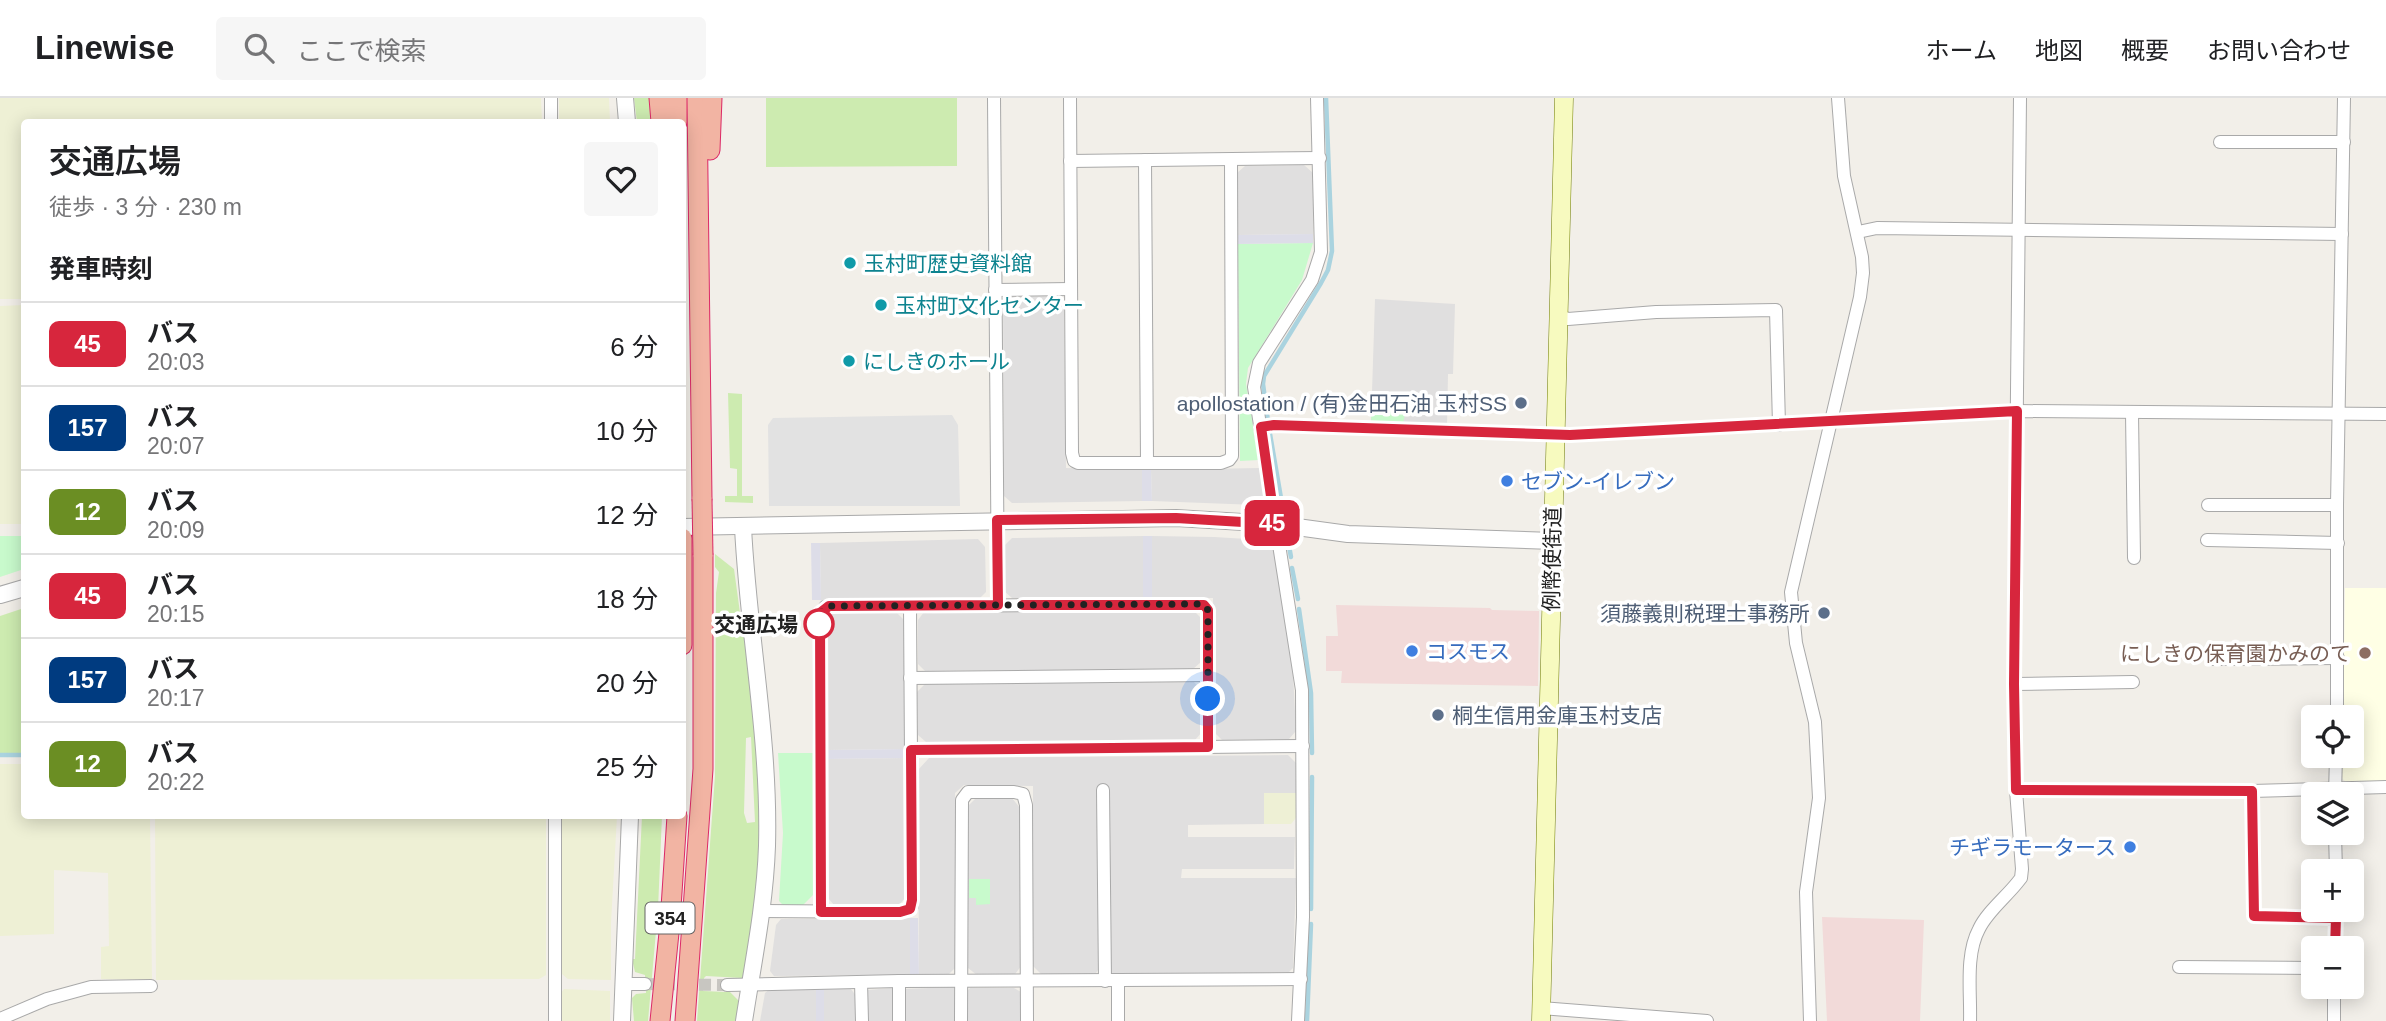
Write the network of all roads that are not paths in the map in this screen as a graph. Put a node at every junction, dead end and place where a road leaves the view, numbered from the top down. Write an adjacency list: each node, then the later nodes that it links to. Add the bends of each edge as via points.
1 (551, 98): 14 (street)
2 (625, 98): 15 (street)
3 (659, 98): 16 (highway)
4 (677, 98): 17 (highway)
5 (697, 98): 27 (highway, 354)
6 (712, 98): 27 (highway, 354, via 709,231)
7 (995, 98): 29 (street)
8 (1070, 98): 23 (street)
9 (1317, 98): 20 (street)
10 (1564, 98): 30 (main road, 例幣使街道)
11 (1838, 98): 24 (street, via 1844,176)
12 (2020, 98): 25 (street)
13 (2344, 98): 19 (street)
14 (551, 119)
15 (627, 119)
16 (661, 119)
17 (677, 119)
18 (2221, 142): 19 (street)
19 (2344, 142): 26 (street)
20 (1320, 158): 22 (street); 37 (street, via 1321,252 1312,280 1256,369 1254,387)
21 (1145, 160): 22 (street); 23 (street); 39 (street)
22 (1231, 160): 39 (street, via 1232,456 1220,463)
23 (1070, 161): 28 (street)
24 (1857, 232): 25 (street, via 1877,228); 35 (street, via 1863,273 1860,297)
25 (2018, 232): 26 (street); 31 (street)
26 (2342, 234): 33 (street)
27 (700, 283): 49 (highway, 354, bridge, via 702,499)
28 (1071, 289): 29 (street); 39 (street, via 1072,457 1082,464)
29 (995, 290): 42 (street)
30 (1559, 316): 36 (street, via 1776,310); 38 (main road, 例幣使街道)
31 (2017, 411): 32 (street); 35 (street); 61 (street)
32 (2132, 413): 33 (street); 50 (street)
33 (2340, 413): 34 (street); 41 (street)
34 (2386, 414)
35 (1830, 423): 36 (street); 106 (street, via 1791,592 1796,643 1815,722 1819,798 1806,892)
36 (1779, 425): 38 (street)
37 (1261, 427): 38 (street); 43 (street)
38 (1556, 435): 47 (main road, 例幣使街道)
39 (1147, 462)
40 (2207, 505): 41 (street)
41 (2337, 505): 48 (street)
42 (997, 520): 43 (street, via 1176,518); 45 (street); 53 (street)
43 (1275, 524): 47 (street, via 1364,535); 63 (street, via 1300,667)
44 (686, 527): 45 (street)
45 (743, 527): 75 (street, via 766,797)
46 (2207, 540): 48 (street)
47 (1553, 541): 92 (main road, 例幣使街道)
48 (2338, 543): 56 (street)
49 (693, 555): 55 (highway, 354); 97 (highway, 354, via 703,769)
50 (2134, 558)
51 (21, 589): 52 (street)
52 (0, 595)
53 (998, 605): 54 (street); 58 (street, via 1204,605 1208,610)
54 (910, 606): 59 (street); 76 (street, via 829,606 820,613)
55 (686, 612)
56 (2338, 658): 57 (street); 62 (street)
57 (2212, 659)
58 (1208, 675): 59 (street); 64 (street)
59 (910, 678): 65 (street)
60 (2133, 682): 61 (street)
61 (2014, 684): 69 (street)
62 (2337, 705)
63 (1303, 746): 64 (street); 80 (street)
64 (1208, 747): 65 (street)
65 (911, 750): 76 (street, via 910,909)
66 (2386, 787): 67 (street)
67 (2364, 789)
68 (1103, 790): 84 (street)
69 (2016, 790): 70 (street); 107 (street, via 2021,877 1974,939)
70 (2252, 791): 71 (street); 77 (street, via 2254,916)
71 (2301, 791)
72 (555, 819): 94 (street)
73 (630, 819): 86 (street)
74 (677, 819): 96 (highway, 354)
75 (762, 911): 76 (street); 88 (street)
76 (821, 912)
77 (2301, 915)
78 (2179, 967): 79 (street)
79 (2301, 968)
80 (1301, 979): 84 (street); 104 (street)
81 (899, 981): 82 (street); 85 (street); 100 (street)
82 (961, 981): 83 (street); 83 (street, via 962,800 968,792 1014,792 1023,794 1026,805); 101 (street)
83 (1027, 981): 84 (street); 102 (street)
84 (1111, 981): 103 (street)
85 (861, 982): 88 (street); 99 (street)
86 (624, 984): 87 (street); 95 (street)
87 (645, 984)
88 (749, 984): 89 (street); 98 (street)
89 (727, 985)
90 (151, 986): 93 (street, via 91,987)
91 (2334, 999): 108 (street)
92 (1541, 1015): 105 (street)
93 (0, 1019)
94 (555, 1021)
95 (622, 1021)
96 (660, 1021)
97 (685, 1021)
98 (744, 1021)
99 (862, 1021)
100 (899, 1021)
101 (961, 1021)
102 (1027, 1021)
103 (1118, 1021)
104 (1298, 1021)
105 (1707, 1021)
106 (1810, 1021)
107 (1970, 1021)
108 (2334, 1021)

